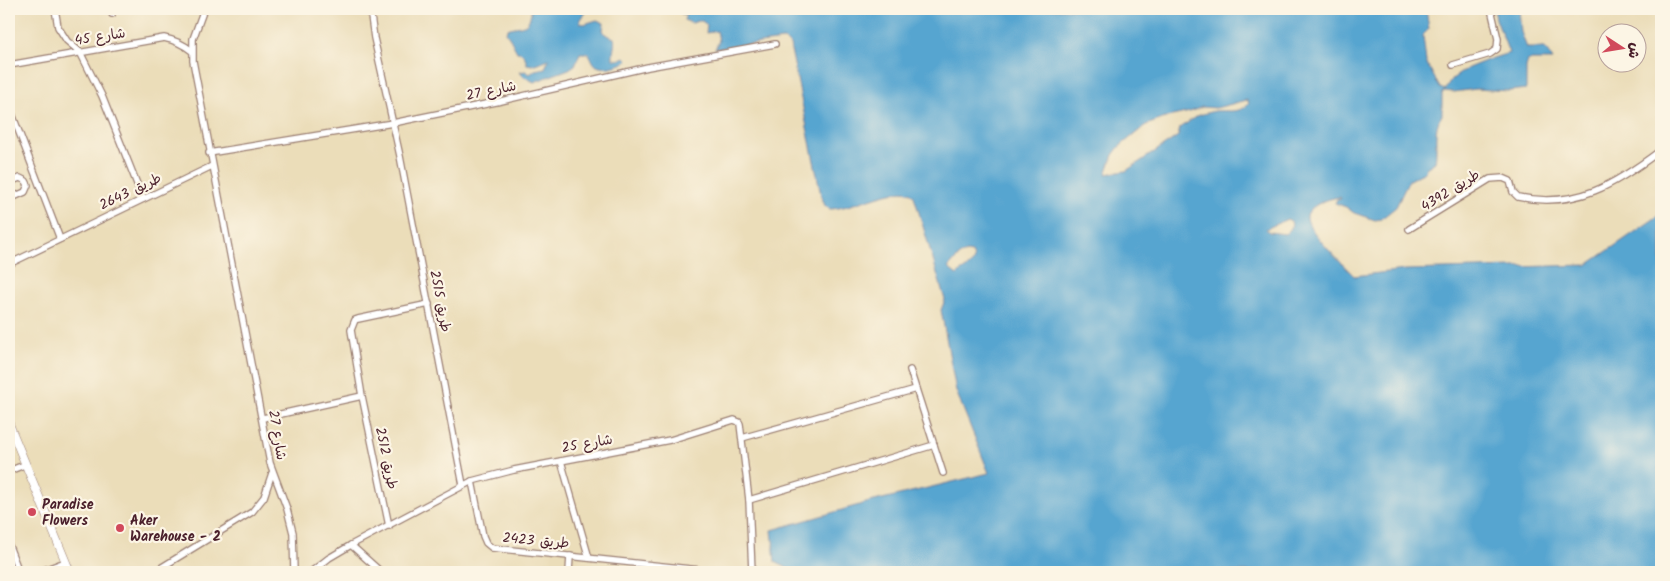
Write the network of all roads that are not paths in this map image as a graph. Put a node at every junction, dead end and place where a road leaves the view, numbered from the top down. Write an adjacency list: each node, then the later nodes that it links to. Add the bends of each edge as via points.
1 (54, 9): 7 (street, via 61,34)
2 (204, 9): 6 (street, شارع 27)
3 (370, 9): 11 (street, طريق 2515)
4 (1491, 9): 9 (street, via 1497,48 1490,54)
5 (776, 44): 11 (street, شارع 27, via 648,67)
6 (192, 51): 7 (street, شارع 45, via 175,40 164,38); 13 (street, شارع 27)
7 (80, 52): 8 (street, شارع 45); 16 (street, via 102,96)
8 (9, 65)
9 (1453, 65)
10 (9, 106): 19 (street)
11 (393, 123): 13 (street, شارع 27); 21 (street, طريق 2515)
12 (1661, 150): 18 (street, طريق 4392, via 1617,181 1571,199 1518,197 1510,181 1490,179)
13 (210, 153): 14 (street, شارع 27)
14 (212, 166): 16 (street, طريق 2643); 25 (street, شارع 27)
15 (9, 182): 17 (street, via 20,178 28,184 25,192)
16 (143, 198): 19 (street, طريق 2643)
17 (9, 199)
18 (1409, 229)
19 (60, 239): 20 (street, طريق 2643)
20 (9, 264)
21 (429, 304): 24 (street, طريق 2512, via 355,320 351,336); 35 (street, طريق 2515)
22 (910, 370): 23 (street)
23 (916, 388): 27 (street); 28 (street)
24 (362, 396): 25 (street); 37 (street, طريق 2512)
25 (263, 418): 32 (street, شارع 27)
26 (9, 424): 30 (street)
27 (742, 438): 29 (street, شارع 25, via 740,424 734,420 670,440); 36 (street, شارع 25)
28 (934, 445): 33 (street); 36 (street)
29 (561, 461): 34 (street, شارع 25); 41 (street, طريق 2423)
30 (24, 465): 31 (street); 42 (street)
31 (9, 471)
32 (273, 472): 47 (street, via 264,497 252,512); 48 (street, شارع 27, via 293,533)
33 (943, 473)
34 (472, 481): 35 (street, شارع 25); 40 (street, طريق 2423, via 486,544 492,548)
35 (463, 485): 37 (street, شارع 25)
36 (749, 500): 54 (street, شارع 25)
37 (389, 526): 38 (street, شارع 25)
38 (351, 545): 49 (street, شارع 25); 50 (street)
39 (9, 546): 44 (street)
40 (570, 556): 41 (street, طريق 2423); 51 (street)
41 (589, 558): 43 (street, طريق 2423)
42 (66, 562): 45 (street); 46 (street)
43 (658, 569): 52 (street, طريق 2423)
44 (19, 572)
45 (39, 572)
46 (70, 572)
47 (154, 572)
48 (294, 572)
49 (311, 572)
50 (381, 572)
51 (569, 572)
52 (707, 572): 53 (street, طريق 2423)
53 (719, 572)
54 (752, 572)

